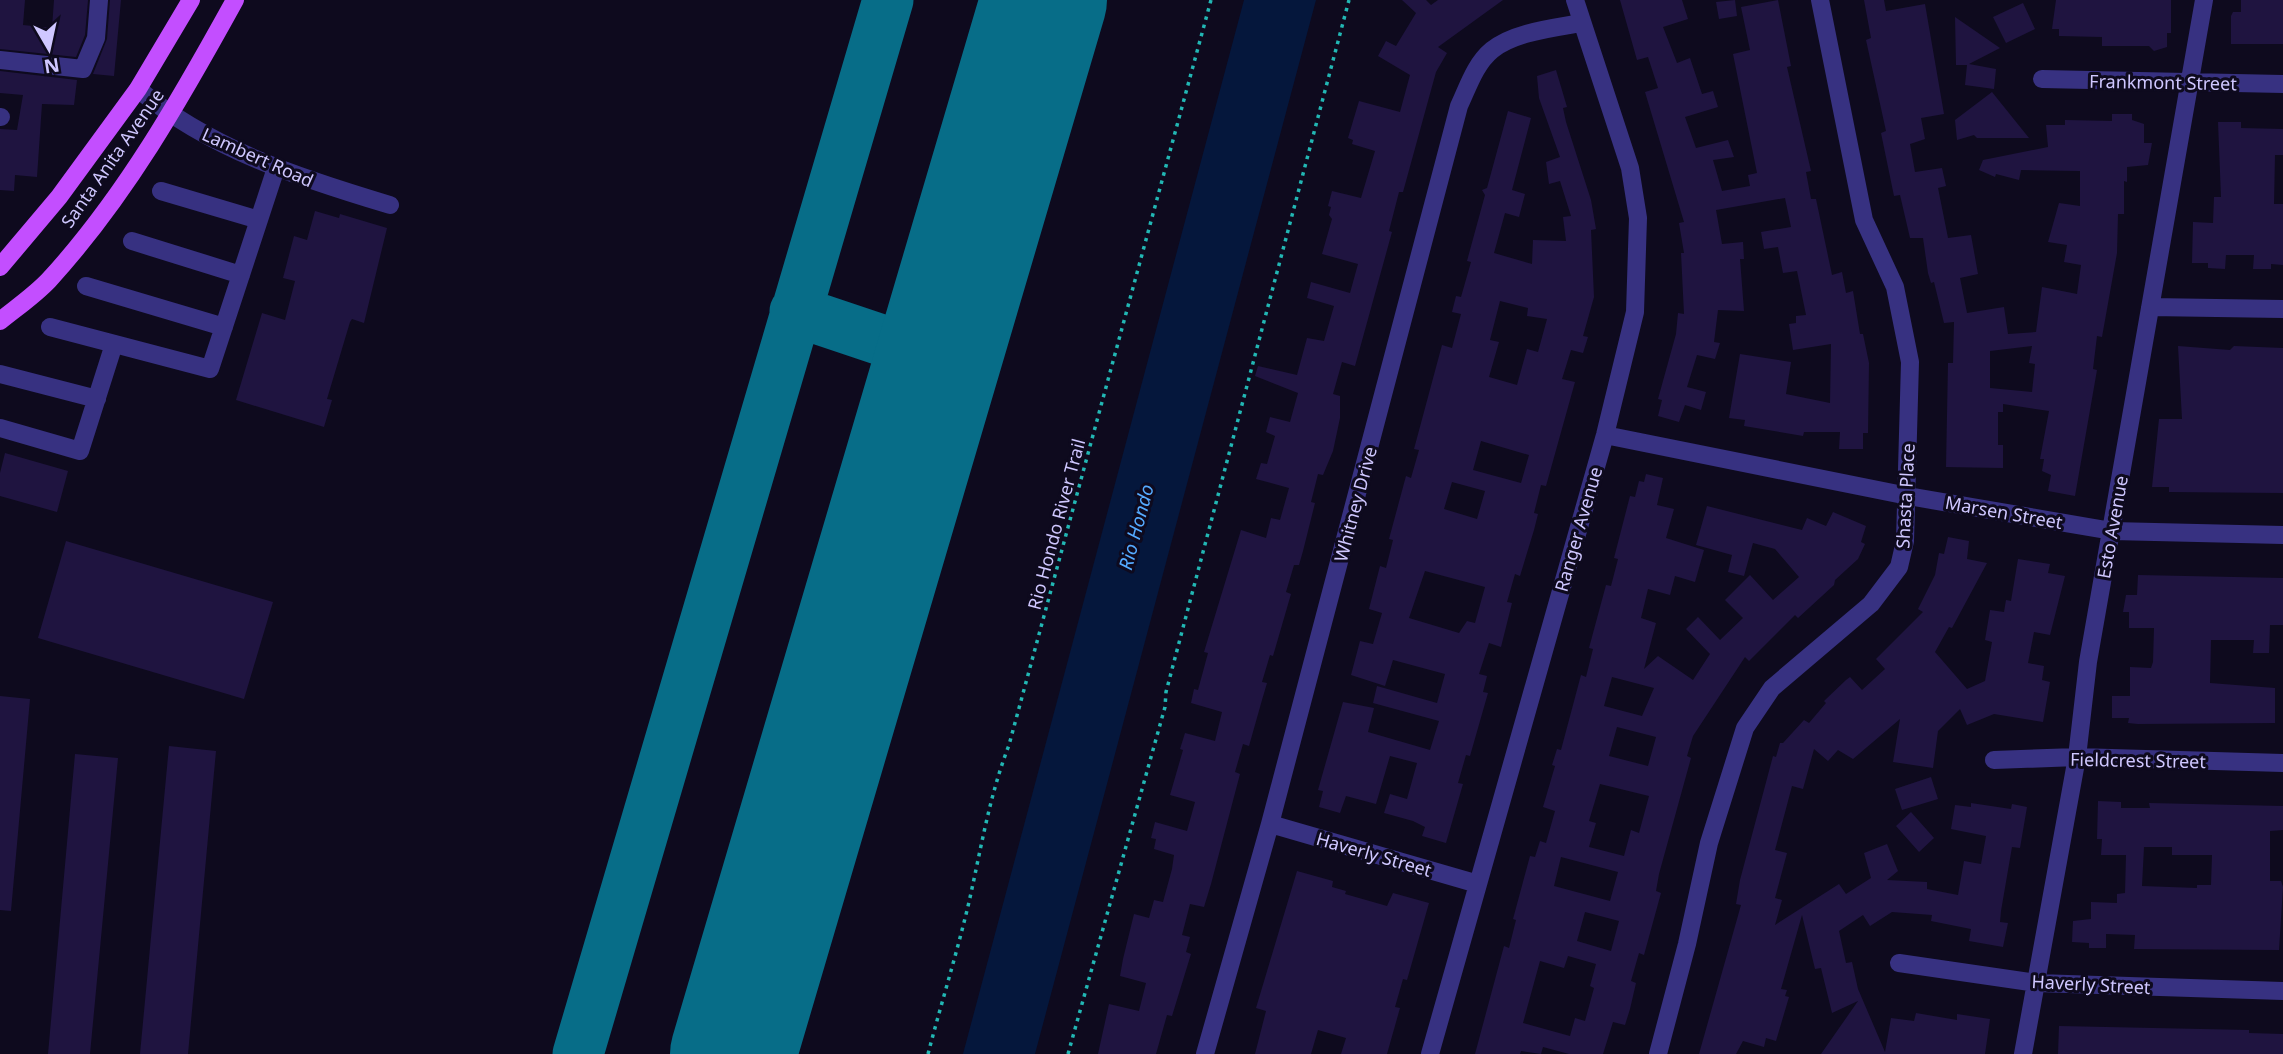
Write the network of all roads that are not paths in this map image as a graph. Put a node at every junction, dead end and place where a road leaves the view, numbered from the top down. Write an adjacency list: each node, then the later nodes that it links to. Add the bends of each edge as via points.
1 (99, 0): 8 (street, via 96,38 83,69)
2 (191, 0): 12 (main road, Santa Anita Avenue)
3 (234, 0): 13 (main road, Santa Anita Avenue)
4 (1575, 0): 7 (street, Ranger Avenue)
5 (1820, 0): 32 (street, Shasta Place, via 1864,220 1895,287 1910,362)
6 (2204, 0): 10 (street, Esto Avenue)
7 (1581, 23): 31 (street, Ranger Avenue, via 1630,168 1638,218 1635,312); 38 (street, Whitney Drive, via 1493,49 1474,72 1459,106)
8 (0, 60)
9 (2042, 79): 10 (street, Frankmont Street)
10 (2191, 83): 11 (street, Frankmont Street); 22 (street, Esto Avenue)
11 (2283, 84)
12 (138, 89): 13 (street, Lambert Road); 19 (main road, Santa Anita Avenue, via 59,197)
13 (170, 116): 14 (street, Lambert Road); 24 (main road, Santa Anita Avenue, via 100,218 56,271)
14 (276, 168): 16 (street, Lambert Road); 17 (street)
15 (162, 191): 17 (street)
16 (390, 205)
17 (259, 220): 20 (street)
18 (132, 241): 20 (street)
19 (0, 267)
20 (241, 275): 26 (street)
21 (86, 286): 26 (street)
22 (2150, 307): 23 (street); 33 (street, Esto Avenue)
23 (2283, 309)
24 (0, 321)
25 (50, 327): 27 (street)
26 (224, 327): 27 (street, via 210,369)
27 (114, 344): 29 (street)
28 (0, 374): 29 (street)
29 (97, 399): 30 (street, via 80,450)
30 (0, 428)
31 (1605, 435): 32 (street, Marsen Street); 39 (street, Ranger Avenue)
32 (1908, 496): 33 (street, Marsen Street); 45 (street, Shasta Place, via 1899,567 1871,604 1772,688 1745,728 1709,843)
33 (2112, 531): 34 (street, Marsen Street); 35 (street, Esto Avenue, via 2088,662)
34 (2283, 535)
35 (2077, 757): 36 (street, Fieldcrest Street); 37 (street, Fieldcrest Street); 41 (street, Esto Avenue)
36 (1994, 760)
37 (2283, 763)
38 (1270, 824): 39 (street, Haverly Street); 43 (street, Whitney Drive)
39 (1478, 884): 44 (street, Ranger Avenue)
40 (1899, 963): 41 (street, Haverly Street)
41 (2038, 983): 42 (street, Haverly Street); 46 (street, Esto Avenue)
42 (2283, 990)
43 (1205, 1054)
44 (1430, 1054)
45 (1658, 1054)
46 (2023, 1054)

